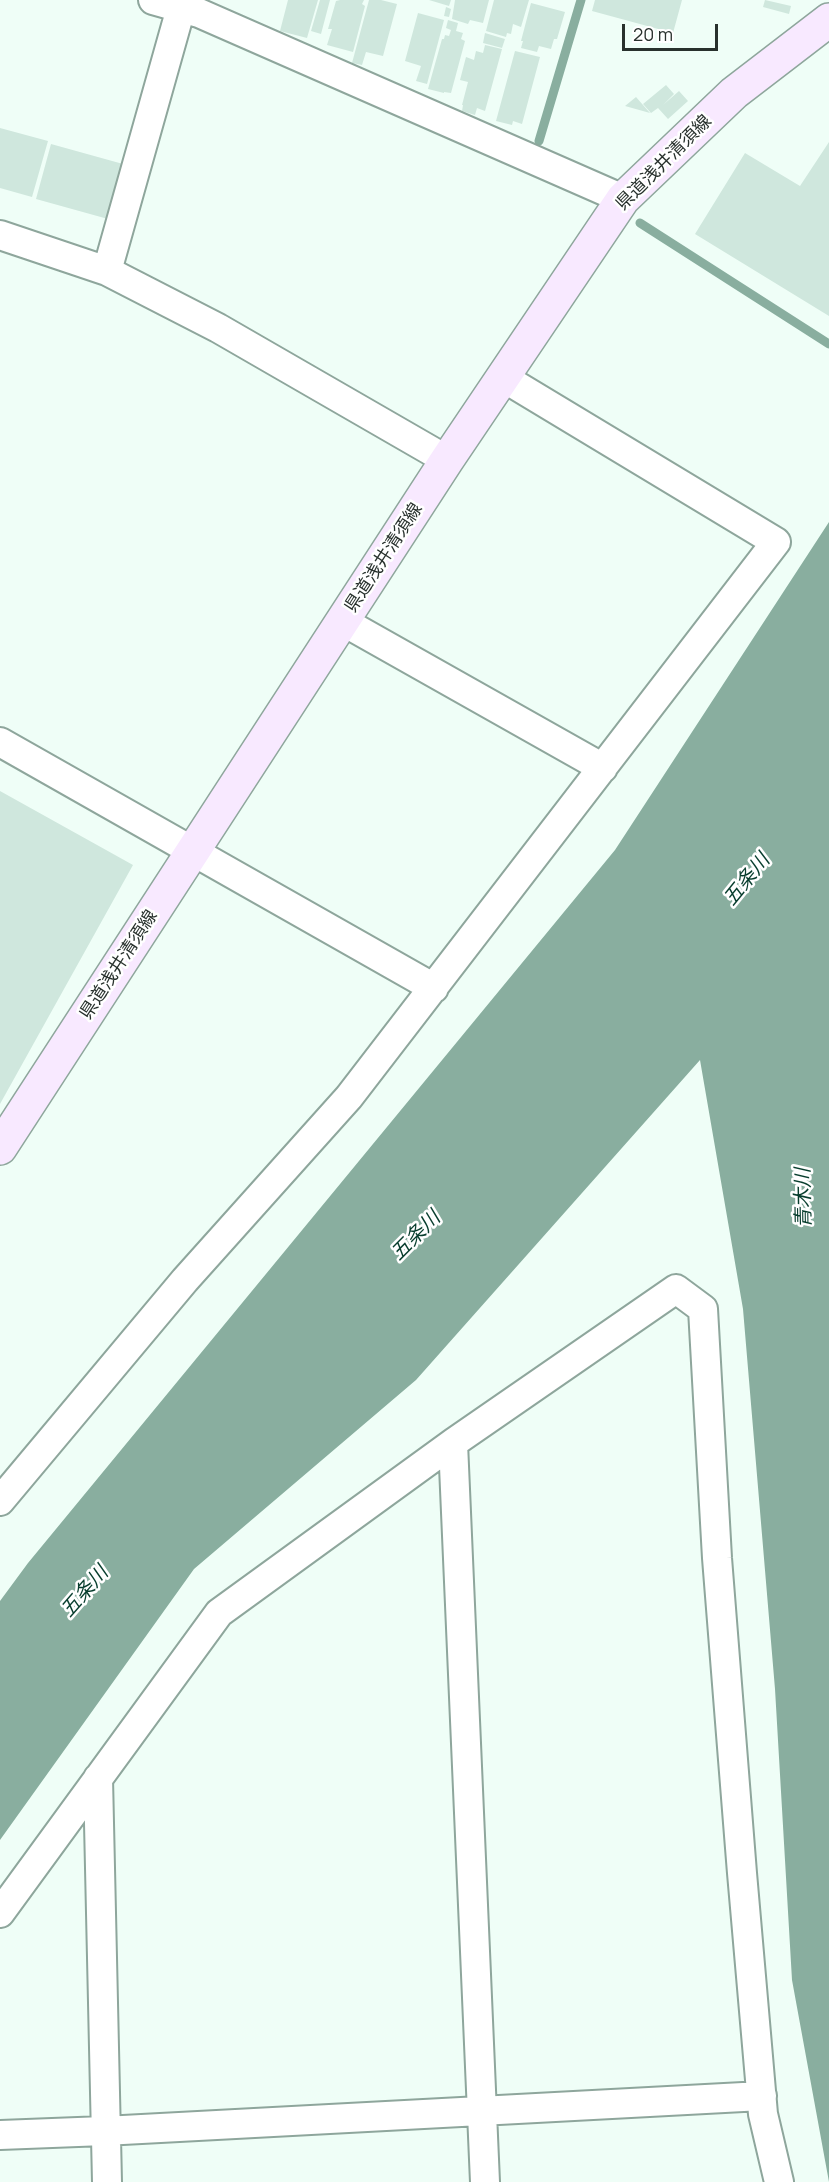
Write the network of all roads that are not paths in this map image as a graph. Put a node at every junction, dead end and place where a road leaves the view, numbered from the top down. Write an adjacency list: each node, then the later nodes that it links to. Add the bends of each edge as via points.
1 (153, 0): 2 (street)
2 (194, 7): 4 (street); 6 (street)
3 (829, 20): 4 (main road, 県道浅井清須線, via 734,93)
4 (623, 200): 7 (main road, 県道浅井清須線)
5 (0, 235): 6 (street)
6 (107, 271): 8 (street, via 218,328)
7 (504, 378): 8 (main road, 県道浅井清須線); 11 (street, via 776,542)
8 (447, 460): 9 (main road, 県道浅井清須線)
9 (344, 622): 11 (street); 12 (main road, 県道浅井清須線)
10 (0, 742): 12 (street)
11 (603, 768): 13 (street)
12 (193, 851): 13 (street); 14 (main road, 県道浅井清須線)
13 (434, 988): 16 (street, via 349,1097 185,1280)
14 (0, 1148)
15 (453, 1443): 17 (street, via 219,1613); 19 (street, via 676,1289 703,1309 717,1558); 20 (street)
16 (0, 1501)
17 (98, 1778): 18 (street); 21 (street)
18 (0, 1913)
19 (762, 2096): 20 (street); 25 (street)
20 (481, 2110): 21 (street); 24 (street)
21 (104, 2131): 22 (street); 23 (street)
22 (0, 2135)
23 (107, 2182)
24 (485, 2182)
25 (779, 2182)

